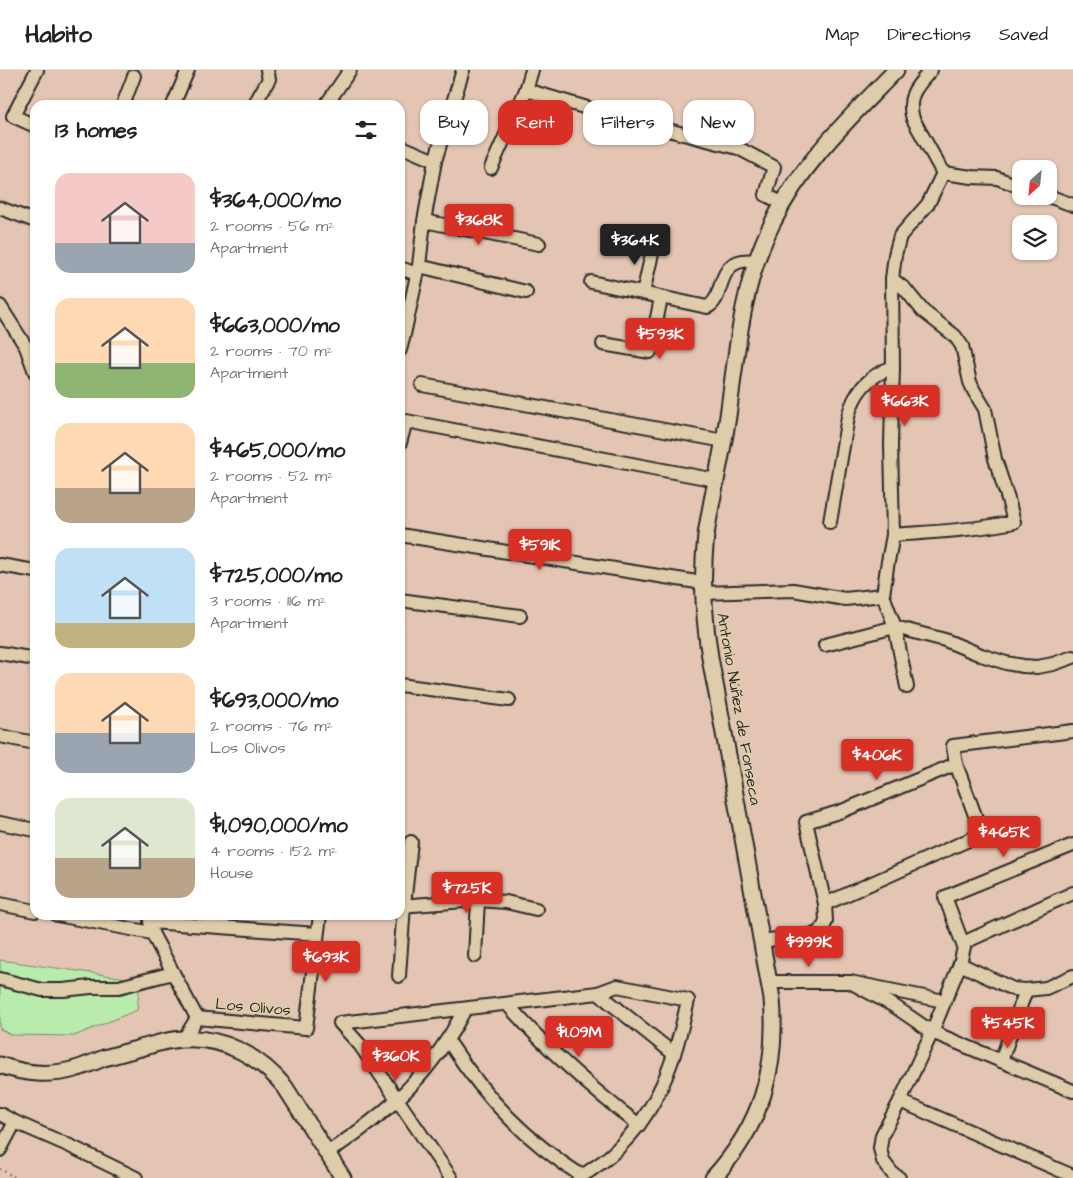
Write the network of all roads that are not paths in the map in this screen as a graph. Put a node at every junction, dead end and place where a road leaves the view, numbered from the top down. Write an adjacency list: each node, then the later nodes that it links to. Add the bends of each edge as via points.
1 (37, 70): 15 (street, via 13,116)
2 (188, 70): 12 (street)
3 (267, 70): 13 (street, via 269,79)
4 (350, 70): 14 (street)
5 (463, 70): 17 (street)
6 (532, 70): 10 (street)
7 (896, 70): 22 (main road, Antonio Núñez de Fonseca, via 819,152)
8 (931, 70): 19 (street, via 914,90 911,112)
9 (134, 76): 11 (street)
10 (526, 90): 18 (street); 22 (street, via 738,148 774,167 766,196)
11 (126, 100)
12 (175, 100)
13 (257, 100)
14 (329, 100)
15 (30, 124)
16 (405, 148): 17 (street)
17 (434, 161): 26 (street)
18 (491, 168)
19 (943, 173): 20 (street, via 997,178); 32 (street, via 928,204 900,236)
20 (1012, 184)
21 (1058, 200): 23 (street)
22 (782, 203): 29 (main road, Antonio Núñez de Fonseca)
23 (1073, 205)
24 (0, 208): 25 (street)
25 (30, 219)
26 (424, 221): 27 (street); 31 (street)
27 (539, 244)
28 (654, 245): 35 (street)
29 (756, 261): 36 (street, via 744,260 732,266 710,306); 44 (main road, Antonio Núñez de Fonseca, via 743,309)
30 (405, 269): 31 (street)
31 (418, 270): 34 (street); 38 (street)
32 (892, 279): 41 (street); 47 (street, via 962,346 970,382 985,409 995,460 1014,522)
33 (592, 282): 35 (street)
34 (526, 292)
35 (643, 293): 36 (street)
36 (662, 298): 39 (street, via 650,352)
37 (0, 306): 40 (street)
38 (405, 325)
39 (603, 344)
40 (30, 358)
41 (893, 367): 46 (street, via 868,380 853,401); 47 (street)
42 (422, 385): 44 (street)
43 (405, 424): 45 (street, via 406,420)
44 (724, 441): 45 (main road, Antonio Núñez de Fonseca)
45 (716, 480): 51 (main road, Antonio Núñez de Fonseca, via 706,536)
46 (830, 522)
47 (893, 535): 52 (street)
48 (405, 536): 51 (street)
49 (0, 565): 50 (street)
50 (30, 570)
51 (703, 588): 52 (street, via 793,590 845,599); 84 (main road, Antonio Núñez de Fonseca, via 710,663)
52 (883, 595): 55 (street)
53 (405, 601): 54 (street)
54 (520, 616)
55 (894, 627): 56 (street); 58 (street, via 1023,666 1037,667); 61 (street)
56 (825, 645)
57 (0, 653): 59 (street)
58 (1073, 657)
59 (30, 659)
60 (405, 686): 62 (street)
61 (907, 687)
62 (509, 700)
63 (1073, 731): 66 (street, via 953,746)
64 (0, 736): 65 (street)
65 (30, 742)
66 (956, 764): 75 (street, via 842,811 806,822); 75 (street, via 982,834)
67 (0, 823): 68 (street)
68 (30, 829)
69 (412, 842): 71 (street)
70 (1073, 845): 85 (street, via 945,897)
71 (405, 887)
72 (1073, 893): 85 (street)
73 (478, 900): 76 (street); 77 (street); 86 (street)
74 (0, 904): 78 (street)
75 (825, 904): 84 (street, via 826,921 817,934)
76 (405, 906)
77 (536, 909)
78 (30, 910)
79 (116, 920): 82 (street)
80 (319, 920): 83 (street)
81 (401, 920): 89 (street)
82 (151, 923): 83 (street); 88 (street)
83 (317, 934): 99 (street, Los Olivos, via 306,1028)
84 (761, 941): 92 (main road, Antonio Núñez de Fonseca)
85 (963, 943): 87 (street)
86 (474, 956)
87 (960, 964): 94 (street, via 1013,989); 96 (street)
88 (173, 972): 91 (street, via 119,987 63,990 42,990); 99 (street)
89 (399, 976)
90 (1073, 976): 94 (street, via 1046,988)
91 (0, 979)
92 (768, 982): 93 (street); 119 (main road, Antonio Núñez de Fonseca, via 773,1036 765,1090 742,1140)
93 (850, 982): 96 (street); 100 (street)
94 (1026, 990): 104 (street)
95 (598, 993): 97 (street); 103 (street); 103 (street, via 617,986 688,1000)
96 (944, 1001): 100 (street)
97 (507, 1004): 98 (street); 111 (street, via 571,1070)
98 (465, 1009): 107 (street, via 439,1052); 107 (street, via 340,1023 360,1045)
99 (197, 1018): 101 (street)
100 (932, 1032): 104 (street); 108 (street)
101 (184, 1039): 105 (main road, via 163,1042 61,1072 34,1073); 113 (main road, via 222,1044 246,1053 262,1064 285,1087)
102 (451, 1045): 115 (street, via 478,1084 509,1119)
103 (674, 1054): 111 (street, via 655,1100)
104 (1001, 1060): 106 (street)
105 (0, 1066)
106 (1073, 1091)
107 (397, 1100): 113 (street); 118 (street)
108 (900, 1101): 114 (street); 120 (street, via 882,1135 880,1148 887,1168)
109 (0, 1114): 110 (street)
110 (15, 1122): 112 (street); 116 (street)
111 (639, 1124): 115 (street, via 611,1155)
112 (0, 1150)
113 (327, 1153): 117 (main road)
114 (1073, 1176)
115 (580, 1177)
116 (136, 1178)
117 (343, 1178)
118 (452, 1178)
119 (713, 1178)
120 (899, 1178)

